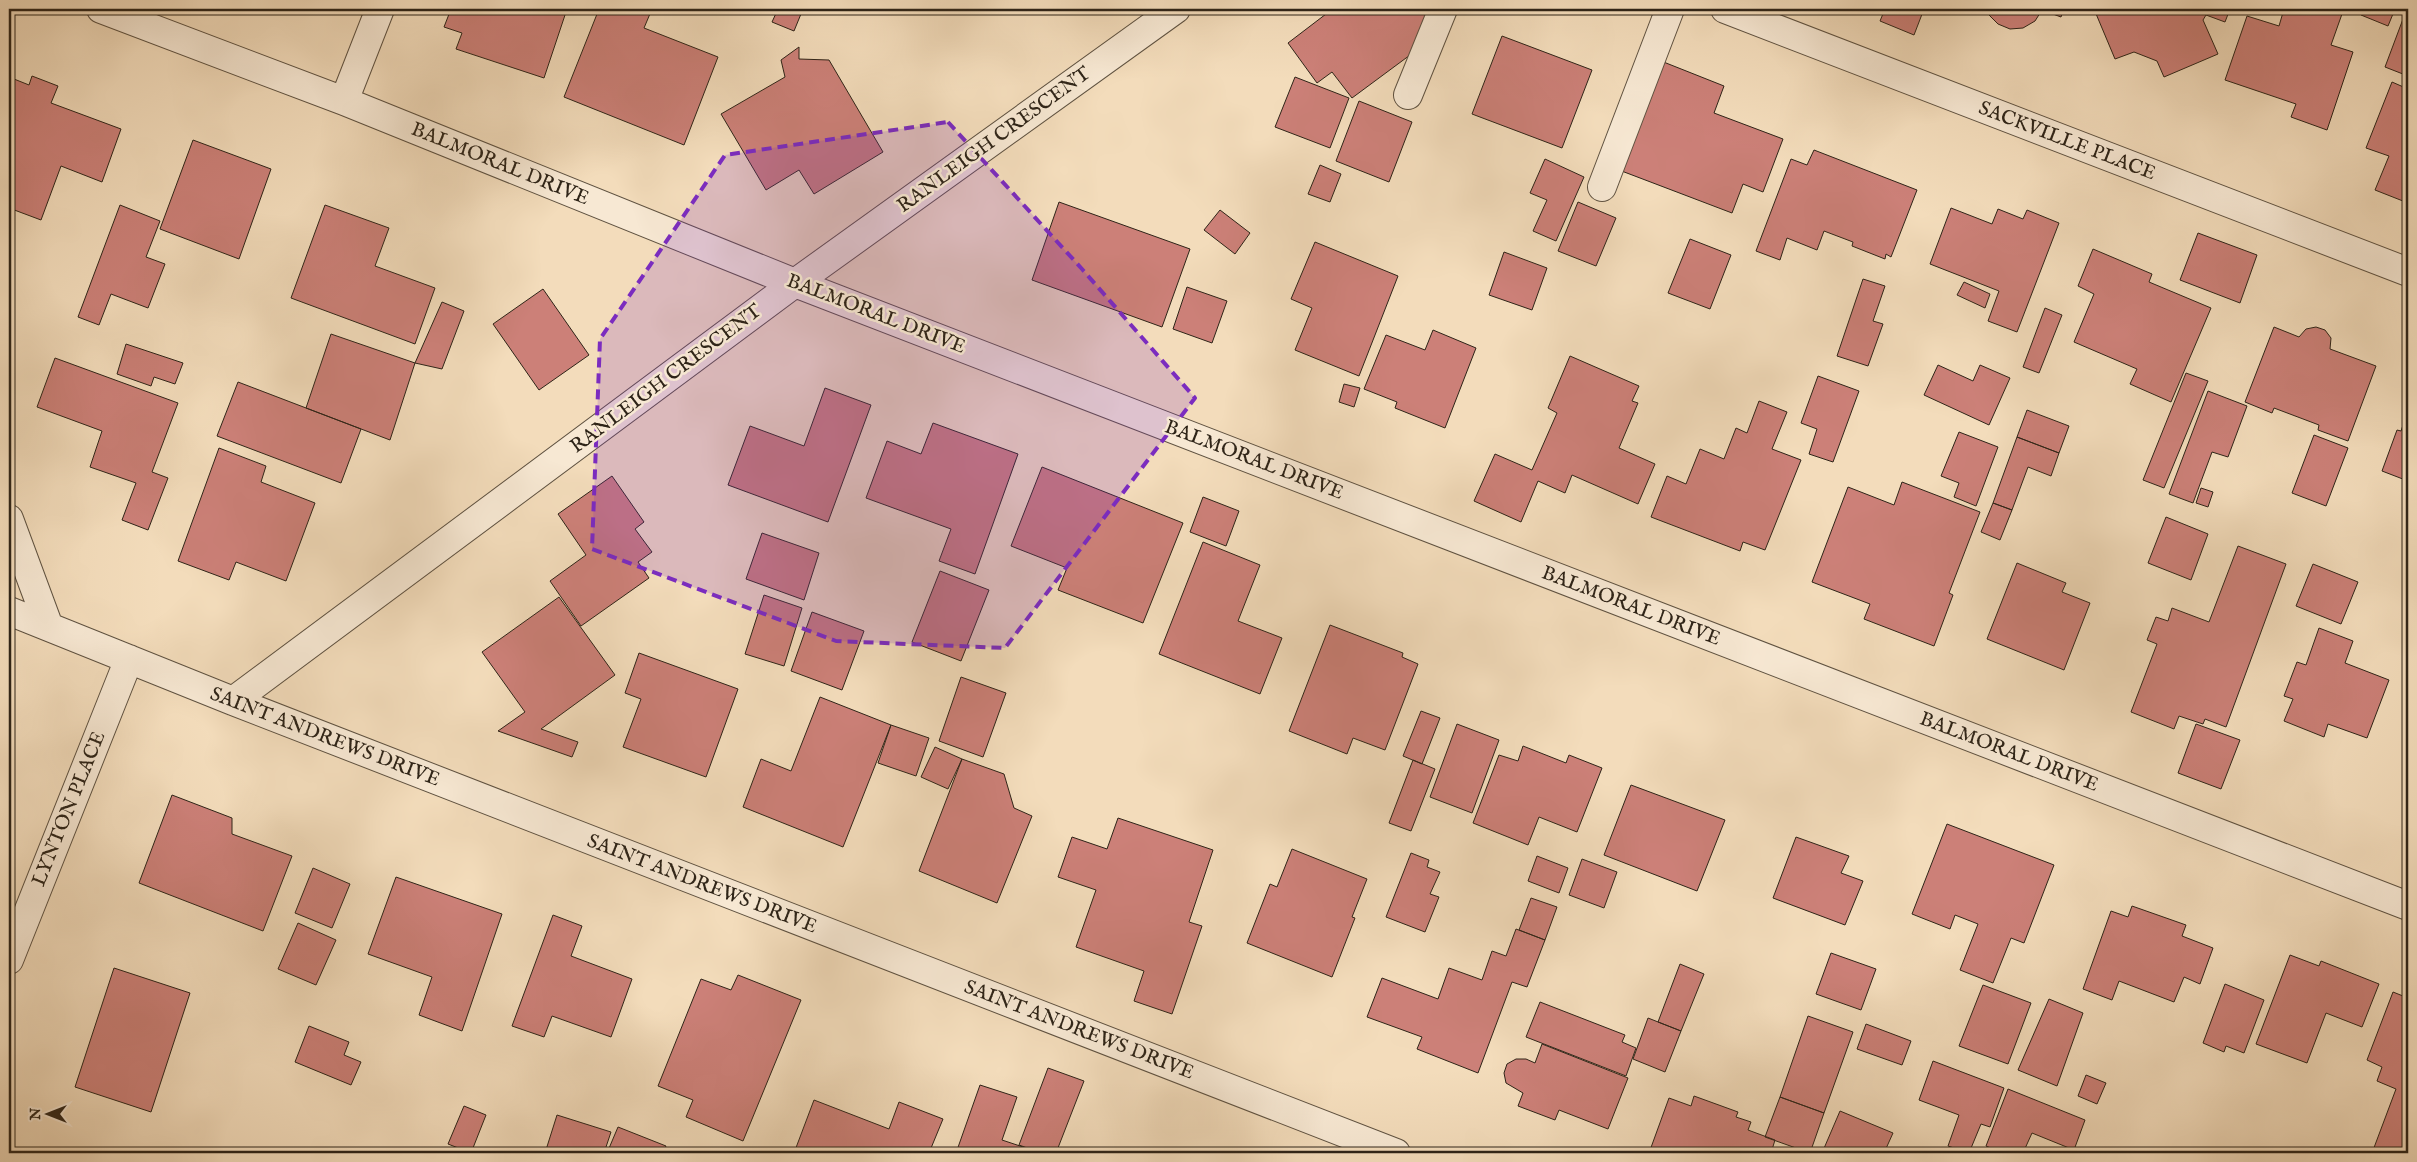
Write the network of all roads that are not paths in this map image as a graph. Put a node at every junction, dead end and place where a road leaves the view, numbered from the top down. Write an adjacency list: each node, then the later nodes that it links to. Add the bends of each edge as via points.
1 (101, 9): 8 (street, BALMORAL DRIVE)
2 (380, 9): 8 (street)
3 (1176, 9): 11 (street, RANLEIGH CRESCENT)
4 (1444, 9): 7 (street)
5 (1670, 9): 9 (street)
6 (1725, 9): 10 (street, SACKVILLE PLACE)
7 (1408, 95)
8 (344, 101): 11 (street, BALMORAL DRIVE)
9 (1602, 187)
10 (2408, 272)
11 (795, 283): 16 (street, RANLEIGH CRESCENT); 17 (street, BALMORAL DRIVE)
12 (9, 519): 14 (street)
13 (9, 611): 14 (street, SAINT ANDREWS DRIVE)
14 (49, 627): 15 (street, SAINT ANDREWS DRIVE)
15 (129, 659): 16 (street, SAINT ANDREWS DRIVE); 18 (street, LYNTON PLACE)
16 (233, 701): 19 (street, SAINT ANDREWS DRIVE)
17 (2408, 906)
18 (9, 960)
19 (1396, 1153)

